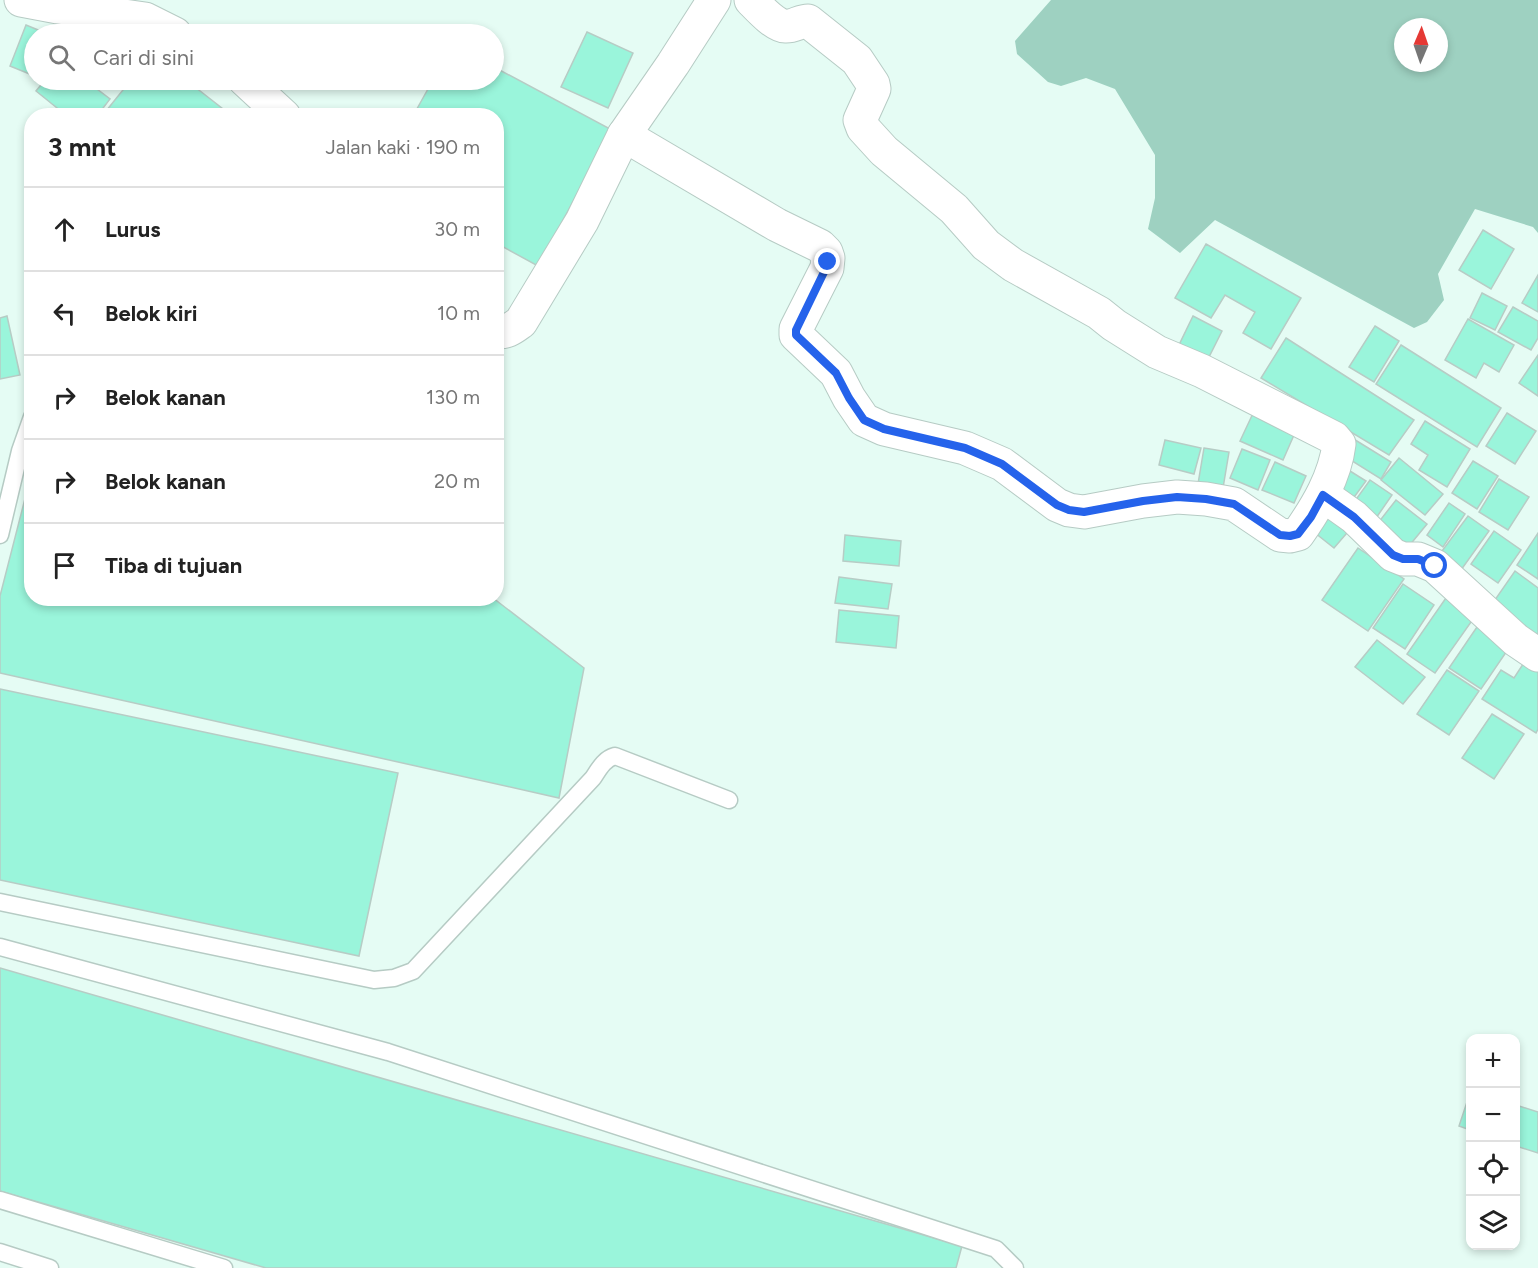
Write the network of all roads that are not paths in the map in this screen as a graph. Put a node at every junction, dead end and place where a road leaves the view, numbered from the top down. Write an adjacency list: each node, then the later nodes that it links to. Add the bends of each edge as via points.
1 (21, 0): 4 (street, via 145,19)
2 (714, 0): 7 (street)
3 (751, 0): 10 (street, via 778,24 808,21 857,60 874,88 860,120 862,128 954,209 986,245 1157,352 1334,438 1339,444 1338,455)
4 (155, 24)
5 (256, 90): 6 (street)
6 (275, 108)
7 (624, 135): 8 (street, via 582,221 521,322); 10 (street, via 826,252 826,268 796,335 836,373 864,420 884,429 965,448 993,460 1069,510 1084,512 1177,497 1206,499 1234,504 1280,535 1290,536 1298,534)
8 (504, 331)
9 (24, 440): 11 (lane)
10 (1323, 495): 12 (street, via 1354,517 1393,555 1435,566 1516,640)
11 (0, 535)
12 (1538, 655)
13 (729, 800): 14 (lane, via 612,757 413,971 394,978 374,980)
14 (0, 902)
15 (0, 947): 20 (lane, via 388,1052 996,1249)
16 (0, 1200): 19 (lane)
17 (0, 1252): 18 (lane)
18 (50, 1268)
19 (224, 1268)
20 (1015, 1268)

